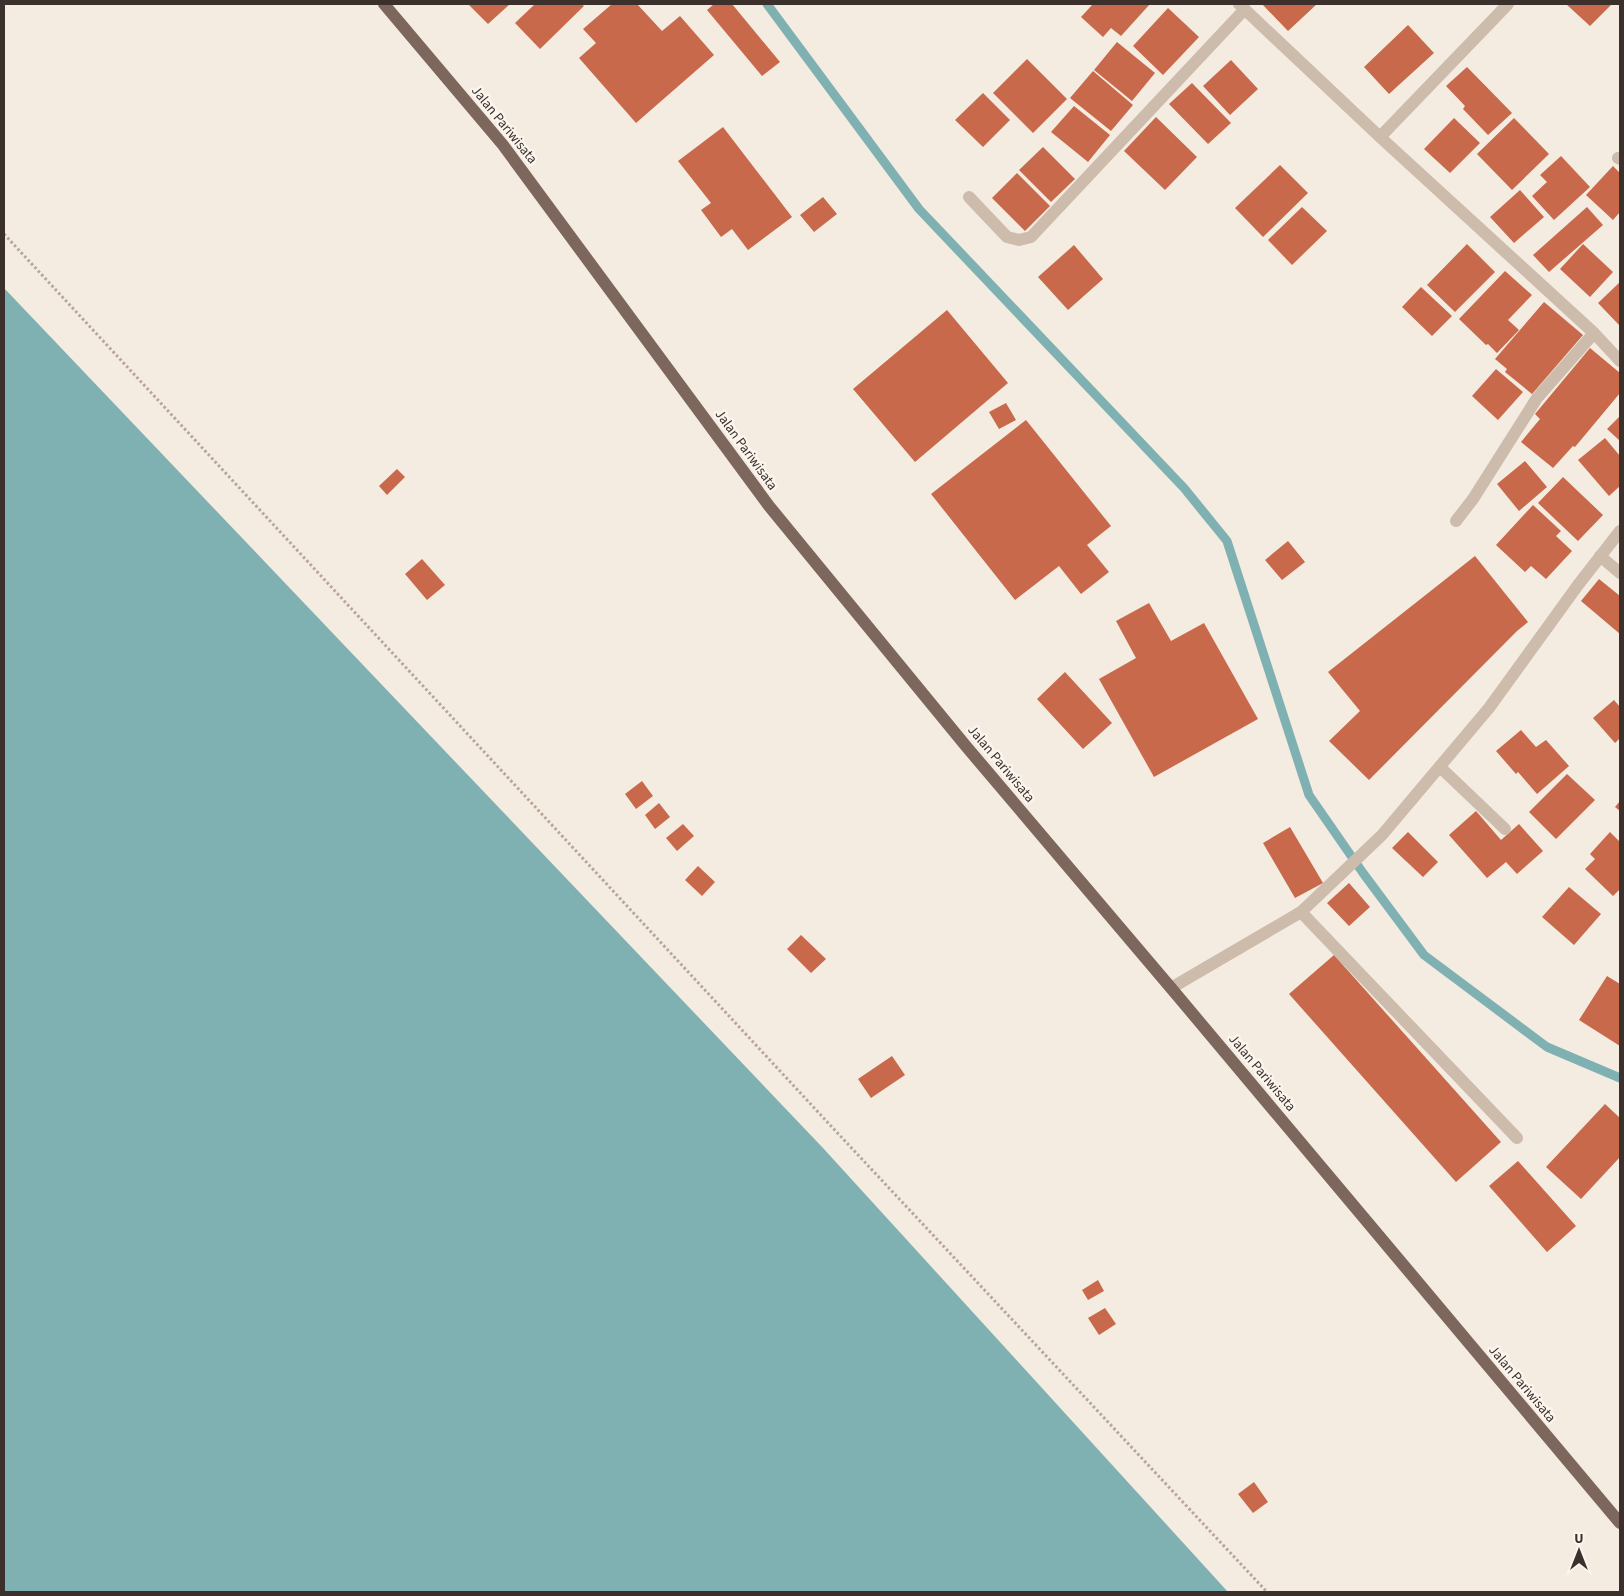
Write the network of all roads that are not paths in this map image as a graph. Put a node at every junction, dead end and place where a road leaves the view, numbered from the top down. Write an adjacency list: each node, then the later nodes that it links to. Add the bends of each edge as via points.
1 (384, 4): 15 (main road, Jalan Pariwisata, via 503,145 770,506 965,745)
2 (1508, 4): 4 (street)
3 (1242, 6): 4 (street); 5 (street, via 1031,237 1019,240 1007,237)
4 (1380, 137): 6 (street)
5 (969, 197)
6 (1594, 333): 7 (street); 8 (street, via 1537,398)
7 (1620, 361)
8 (1456, 521)
9 (1620, 531): 10 (street)
10 (1600, 556): 11 (street); 12 (street, via 1489,708)
11 (1620, 573)
12 (1440, 767): 13 (street); 14 (street, via 1382,835)
13 (1506, 829)
14 (1301, 912): 15 (street); 16 (street)
15 (1171, 988): 17 (main road, Jalan Pariwisata)
16 (1517, 1138)
17 (1620, 1523)

